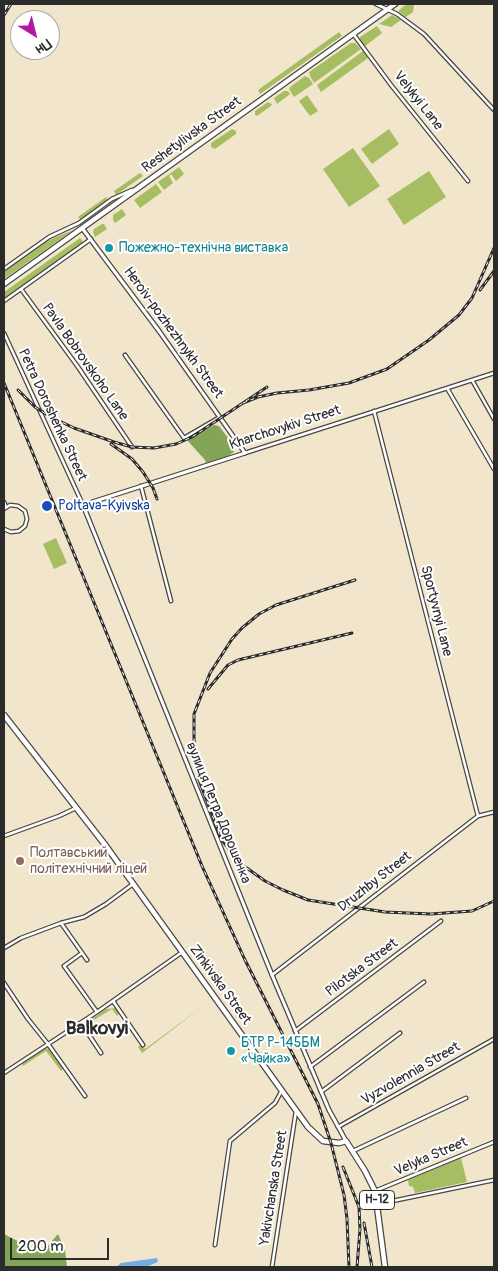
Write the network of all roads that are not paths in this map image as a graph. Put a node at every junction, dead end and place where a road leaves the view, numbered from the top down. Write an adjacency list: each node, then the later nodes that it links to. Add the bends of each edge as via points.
1 (376, 4): 3 (street)
2 (395, 4): 3 (main road, Reshetylivska Street)
3 (387, 9): 4 (main road, Reshetylivska Street); 5 (street, via 424,34)
4 (353, 33): 6 (street, Velykyi Lane); 7 (main road, Reshetylivska Street)
5 (494, 110)
6 (468, 181)
7 (136, 189): 8 (street, via 112,199); 9 (main road, Reshetylivska Street)
8 (78, 223): 9 (street); 11 (street, via 49,237)
9 (82, 228): 10 (street, Heroiv-pozhezhnykh Street); 12 (main road, Reshetylivska Street)
10 (90, 239): 13 (street); 21 (street, Heroiv-pozhezhnykh Street)
11 (4, 269)
12 (4, 284)
13 (21, 289): 14 (street); 23 (street, Pavla Bobrovskoho Lane)
14 (4, 301)
15 (4, 333): 28 (street, Petra Doroshenka Street)
16 (125, 355): 21 (street, via 184,438)
17 (494, 372): 18 (street, Kharchovykiv Street)
18 (472, 380): 19 (street, Kharchovykiv Street); 22 (street)
19 (447, 388): 20 (street, Kharchovykiv Street); 25 (street)
20 (374, 411): 24 (street, Kharchovykiv Street); 35 (street, Sportyvnyi Lane)
21 (220, 417): 24 (street, Heroiv-pozhezhnykh Street)
22 (494, 419)
23 (132, 447)
24 (245, 452): 26 (street, Kharchovykiv Street)
25 (494, 469)
26 (141, 486): 28 (street, Kharchovykiv Street); 31 (street)
27 (4, 502): 29 (street)
28 (83, 504): 44 (street, вулиця Петра Дорошенка / Н-12)
29 (5, 508): 30 (street, via 12,505 20,507 27,518 19,531)
30 (4, 529)
31 (170, 601)
32 (4, 715): 33 (main road, Zinkivska Street)
33 (76, 808): 36 (street); 37 (main road, Zinkivska Street)
34 (494, 812): 35 (street, Druzhby Street)
35 (478, 816): 44 (street, Druzhby Street)
36 (4, 836)
37 (133, 884): 39 (street, via 84,917); 41 (main road, Zinkivska Street)
38 (441, 921): 50 (street, Pilotska Street)
39 (61, 923): 40 (street); 42 (street)
40 (4, 948)
41 (182, 952): 47 (street); 58 (main road, Zinkivska Street)
42 (82, 953): 43 (street); 48 (street, via 64,966)
43 (87, 960)
44 (272, 975): 50 (street, вулиця Петра Дорошенка / Н-12)
45 (424, 982): 56 (street)
46 (4, 983): 53 (street)
47 (113, 1001): 48 (street); 54 (street)
48 (97, 1012): 49 (street)
49 (80, 1023): 53 (street); 55 (street)
50 (295, 1031): 56 (street, вулиця Петра Дорошенка / Н-12)
51 (400, 1033): 59 (street)
52 (494, 1039): 63 (street, Vyzvolennia Street)
53 (48, 1044): 57 (street); 60 (street)
54 (143, 1045)
55 (101, 1053)
56 (310, 1067): 59 (street, вулиця Петра Дорошенка / Н-12)
57 (4, 1073)
58 (282, 1090): 62 (main road, Zinkivska Street); 70 (street, via 275,1103 230,1141)
59 (322, 1092): 63 (street, вулиця Петра Дорошенка / Н-12)
60 (85, 1096)
61 (466, 1098): 66 (street)
62 (296, 1111): 64 (main road, Zinkivska Street, via 320,1139); 71 (street, Yakivchanska Street)
63 (338, 1127): 64 (street, Н-12)
64 (346, 1142): 66 (main road, Н-12)
65 (494, 1142): 68 (street, Velyka Street)
66 (353, 1152): 68 (main road, Н-12)
67 (494, 1180): 69 (street)
68 (375, 1191): 69 (main road, Н-12)
69 (378, 1204): 72 (main road, Н-12)
70 (215, 1246)
71 (272, 1267)
72 (385, 1267)

